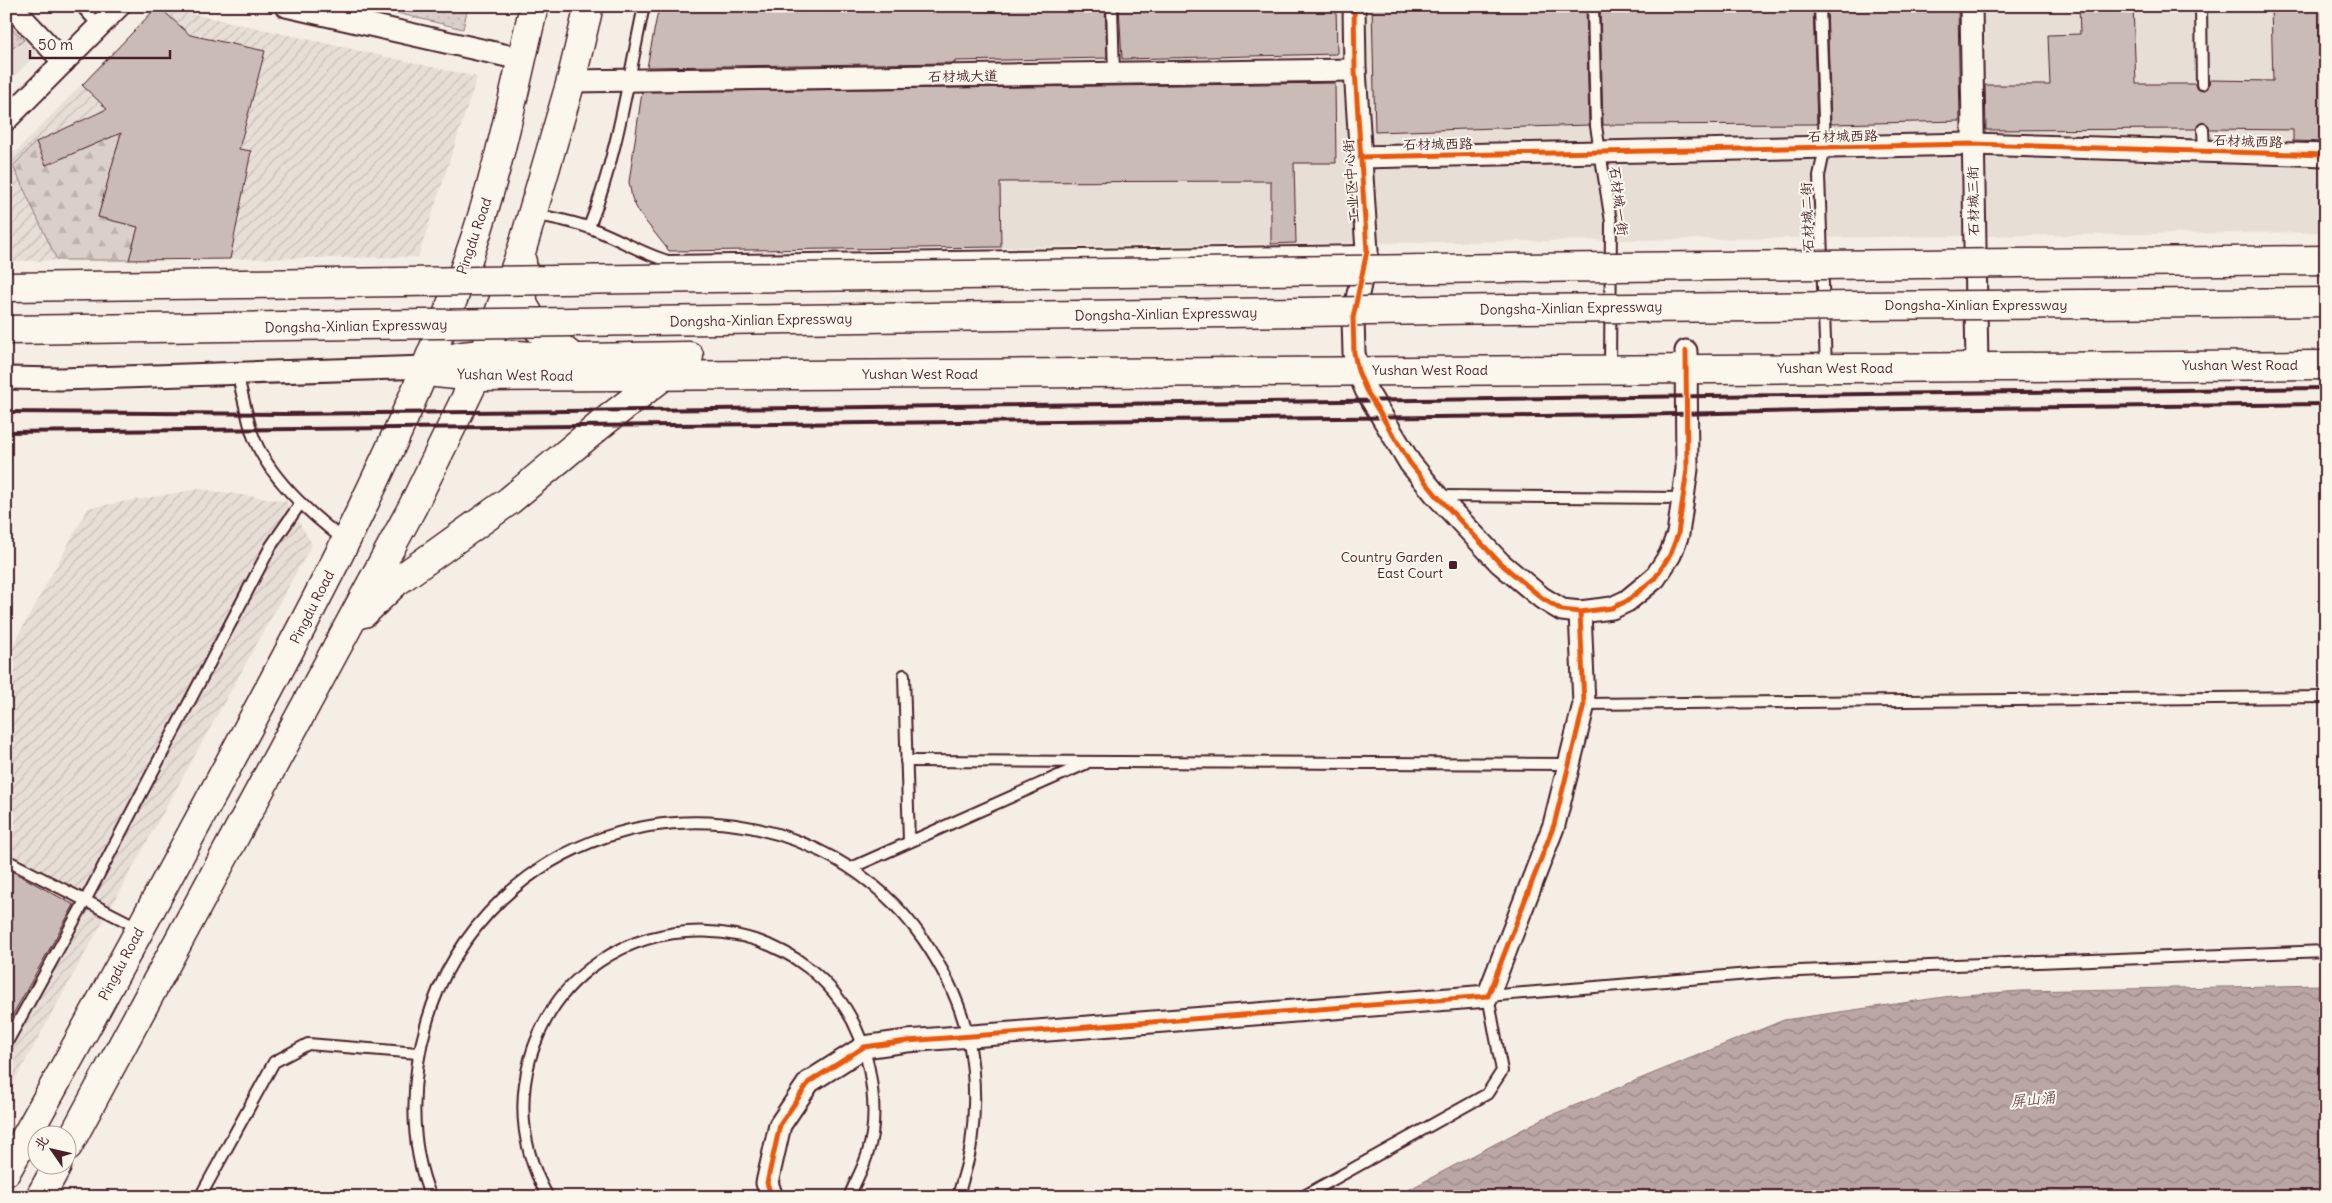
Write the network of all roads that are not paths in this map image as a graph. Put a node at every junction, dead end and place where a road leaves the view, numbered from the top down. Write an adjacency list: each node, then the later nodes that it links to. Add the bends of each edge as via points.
1 (12, 6): 16 (street)
2 (81, 6): 14 (lane)
3 (119, 6): 14 (street)
4 (286, 6): 15 (street)
5 (534, 6): 15 (main road, Pingdu Road)
6 (589, 6): 20 (main road)
7 (644, 6): 19 (lane)
8 (1112, 6): 18 (lane)
9 (1354, 6): 17 (street, 工业区中心街)
10 (1593, 6): 27 (lane, 石材城一街)
11 (1820, 6): 25 (lane, 石材城二街)
12 (1971, 6): 24 (street, 石材城三街)
13 (2201, 6): 21 (lane)
14 (99, 26): 16 (street)
15 (521, 59): 47 (main road, Pingdu Road, via 498,167)
16 (64, 62): 22 (street)
17 (1355, 70): 18 (street, 石材城大道); 29 (street, 工业区中心街)
18 (1114, 74): 19 (street, 石材城大道)
19 (628, 80): 20 (street, 石材城大道); 31 (lane, via 604,184)
20 (571, 81): 30 (main road)
21 (2202, 84)
22 (6, 120)
23 (2203, 129): 26 (lane)
24 (1972, 144): 25 (street, 石材城西路); 26 (street, 石材城西路); 39 (street, 石材城三街)
25 (1825, 147): 27 (street, 石材城西路); 41 (lane, 石材城二街, via 1819,176)
26 (2204, 151): 28 (street, 石材城西路)
27 (1599, 152): 29 (street, 石材城西路); 43 (lane, 石材城一街, via 1611,222)
28 (2326, 155)
29 (1360, 158): 33 (street, 工业区中心街)
30 (533, 214): 31 (lane); 32 (main road)
31 (589, 227): 33 (lane, via 646,255 668,261)
32 (522, 249): 40 (main road, via 524,304 536,326); 46 (main road)
33 (1367, 251): 44 (street, 工业区中心街, via 1353,318)
34 (2326, 260): 35 (main road, bridge)
35 (6, 287)
36 (2326, 302): 37 (main road, Dongsha-Xinlian Expressway, bridge, via 1519,309)
37 (6, 330)
38 (2326, 347): 39 (main road, Yushan West Road)
39 (1976, 357): 41 (main road, Yushan West Road); 45 (main road, Yushan West Road)
40 (573, 358): 44 (main road, Yushan West Road); 46 (main road, Yushan West Road)
41 (1826, 359): 42 (main road, Yushan West Road)
42 (1686, 360): 43 (main road, Yushan West Road); 52 (street, via 1687,469)
43 (1610, 361): 44 (main road, Yushan West Road)
44 (1356, 362): 49 (main road, Yushan West Road); 51 (street, via 1366,390 1410,462)
45 (2326, 365)
46 (479, 366): 47 (main road, Yushan West Road, via 436,373); 49 (main road, Yushan West Road); 56 (main road, via 412,508)
47 (427, 367): 48 (street); 54 (main road, Pingdu Road)
48 (237, 373): 50 (street); 53 (lane, via 253,434 268,463)
49 (665, 375): 56 (main road, via 508,501 396,582)
50 (6, 378)
51 (1437, 496): 52 (lane); 55 (street, via 1525,584 1562,610)
52 (1683, 498): 55 (street, via 1678,534 1670,555 1655,578 1627,601 1612,608)
53 (300, 504): 54 (lane); 66 (lane, via 271,546)
54 (345, 541): 67 (main road, Pingdu Road, via 297,638)
55 (1580, 612): 59 (street)
56 (346, 631): 74 (main road)
57 (904, 675): 60 (lane)
58 (2326, 698): 59 (lane)
59 (1584, 704): 62 (street)
60 (906, 761): 61 (lane); 63 (lane)
61 (1088, 762): 62 (lane); 63 (lane)
62 (1569, 764): 69 (street, via 1554,824)
63 (909, 842): 65 (lane)
64 (6, 860): 66 (lane)
65 (851, 868): 70 (lane, via 884,894 913,924 932,952 955,997); 73 (lane, via 806,844 758,828 708,821 658,823 609,835 570,851 520,882 484,917 454,958 432,1004)
66 (85, 901): 67 (lane); 71 (lane)
67 (140, 929): 75 (main road, Pingdu Road)
68 (2326, 951): 69 (lane, via 1772,972)
69 (1488, 996): 70 (street); 84 (lane, via 1502,1072 1487,1094)
70 (968, 1037): 72 (street); 83 (lane, via 975,1091 971,1146)
71 (6, 1044)
72 (864, 1047): 80 (lane, via 843,1005 824,984 812,971 772,946 728,932 681,931 635,942 594,964 561,997 537,1037 524,1082 523,1129 535,1174); 81 (street, via 809,1082 780,1126 767,1183); 82 (lane, via 874,1107 869,1151)
73 (418, 1053): 78 (lane, via 308,1044 274,1062); 79 (lane, via 414,1118 425,1182)
74 (78, 1127)
75 (6, 1172)
76 (52, 1176): 77 (main road)
77 (40, 1197)
78 (200, 1197)
79 (431, 1197)
80 (548, 1197)
81 (772, 1197)
82 (849, 1197)
83 (958, 1197)
84 (1302, 1197)

